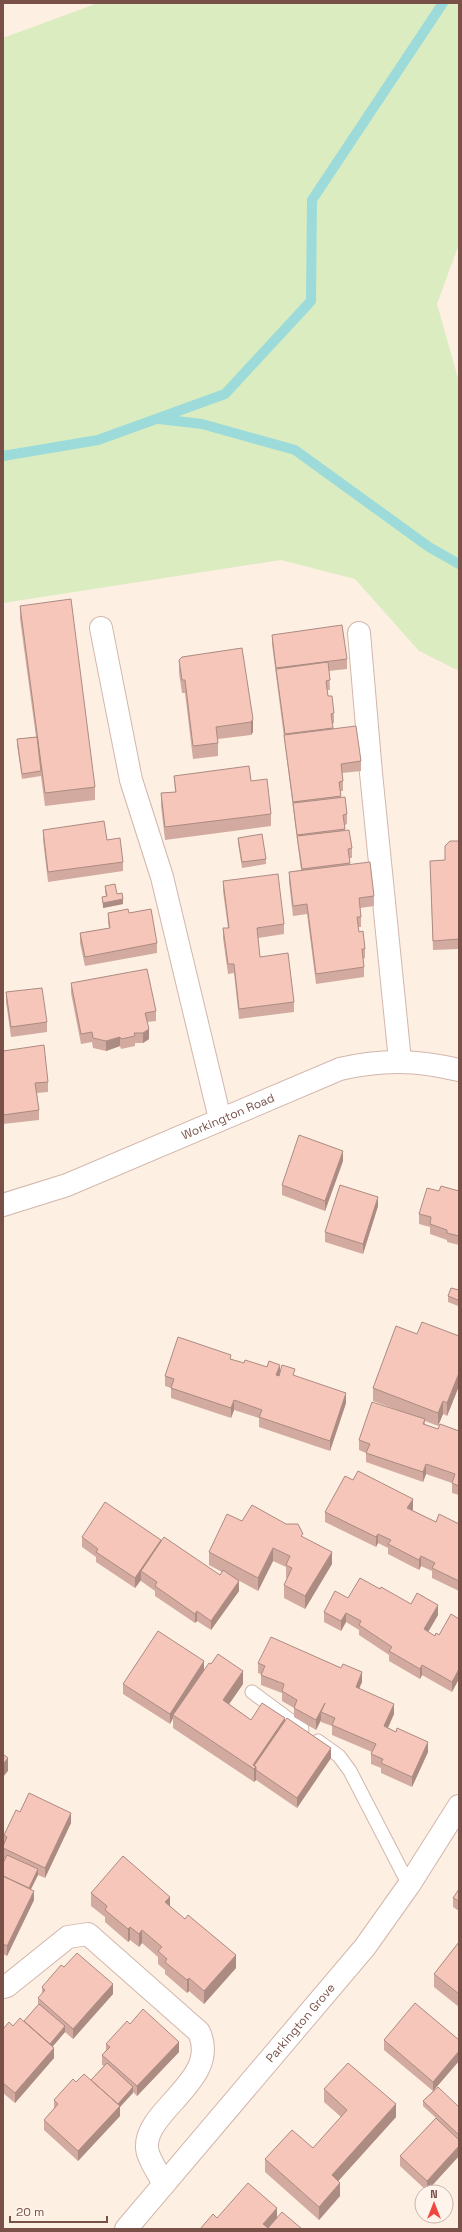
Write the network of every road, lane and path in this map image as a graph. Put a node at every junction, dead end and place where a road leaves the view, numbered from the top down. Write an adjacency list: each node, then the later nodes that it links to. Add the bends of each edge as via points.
1 (101, 628): 5 (street, via 131,780 162,877)
2 (359, 633): 3 (street, via 370,773)
3 (400, 1061): 4 (street, Workington Road); 5 (street, Workington Road, via 370,1062 340,1069)
4 (459, 1070)
5 (220, 1119): 6 (street, Workington Road, via 67,1185)
6 (3, 1205)
7 (252, 1692): 9 (lane, via 339,1756 364,1794)
8 (459, 1806): 9 (street, Parkington Grove)
9 (409, 1885): 11 (street, Parkington Grove, via 365,1947)
10 (3, 1987): 11 (street, via 68,1937 88,1934 199,2032 204,2051 198,2070 149,2133 147,2149)
11 (164, 2184): 12 (street, Parkington Grove)
12 (126, 2229)

